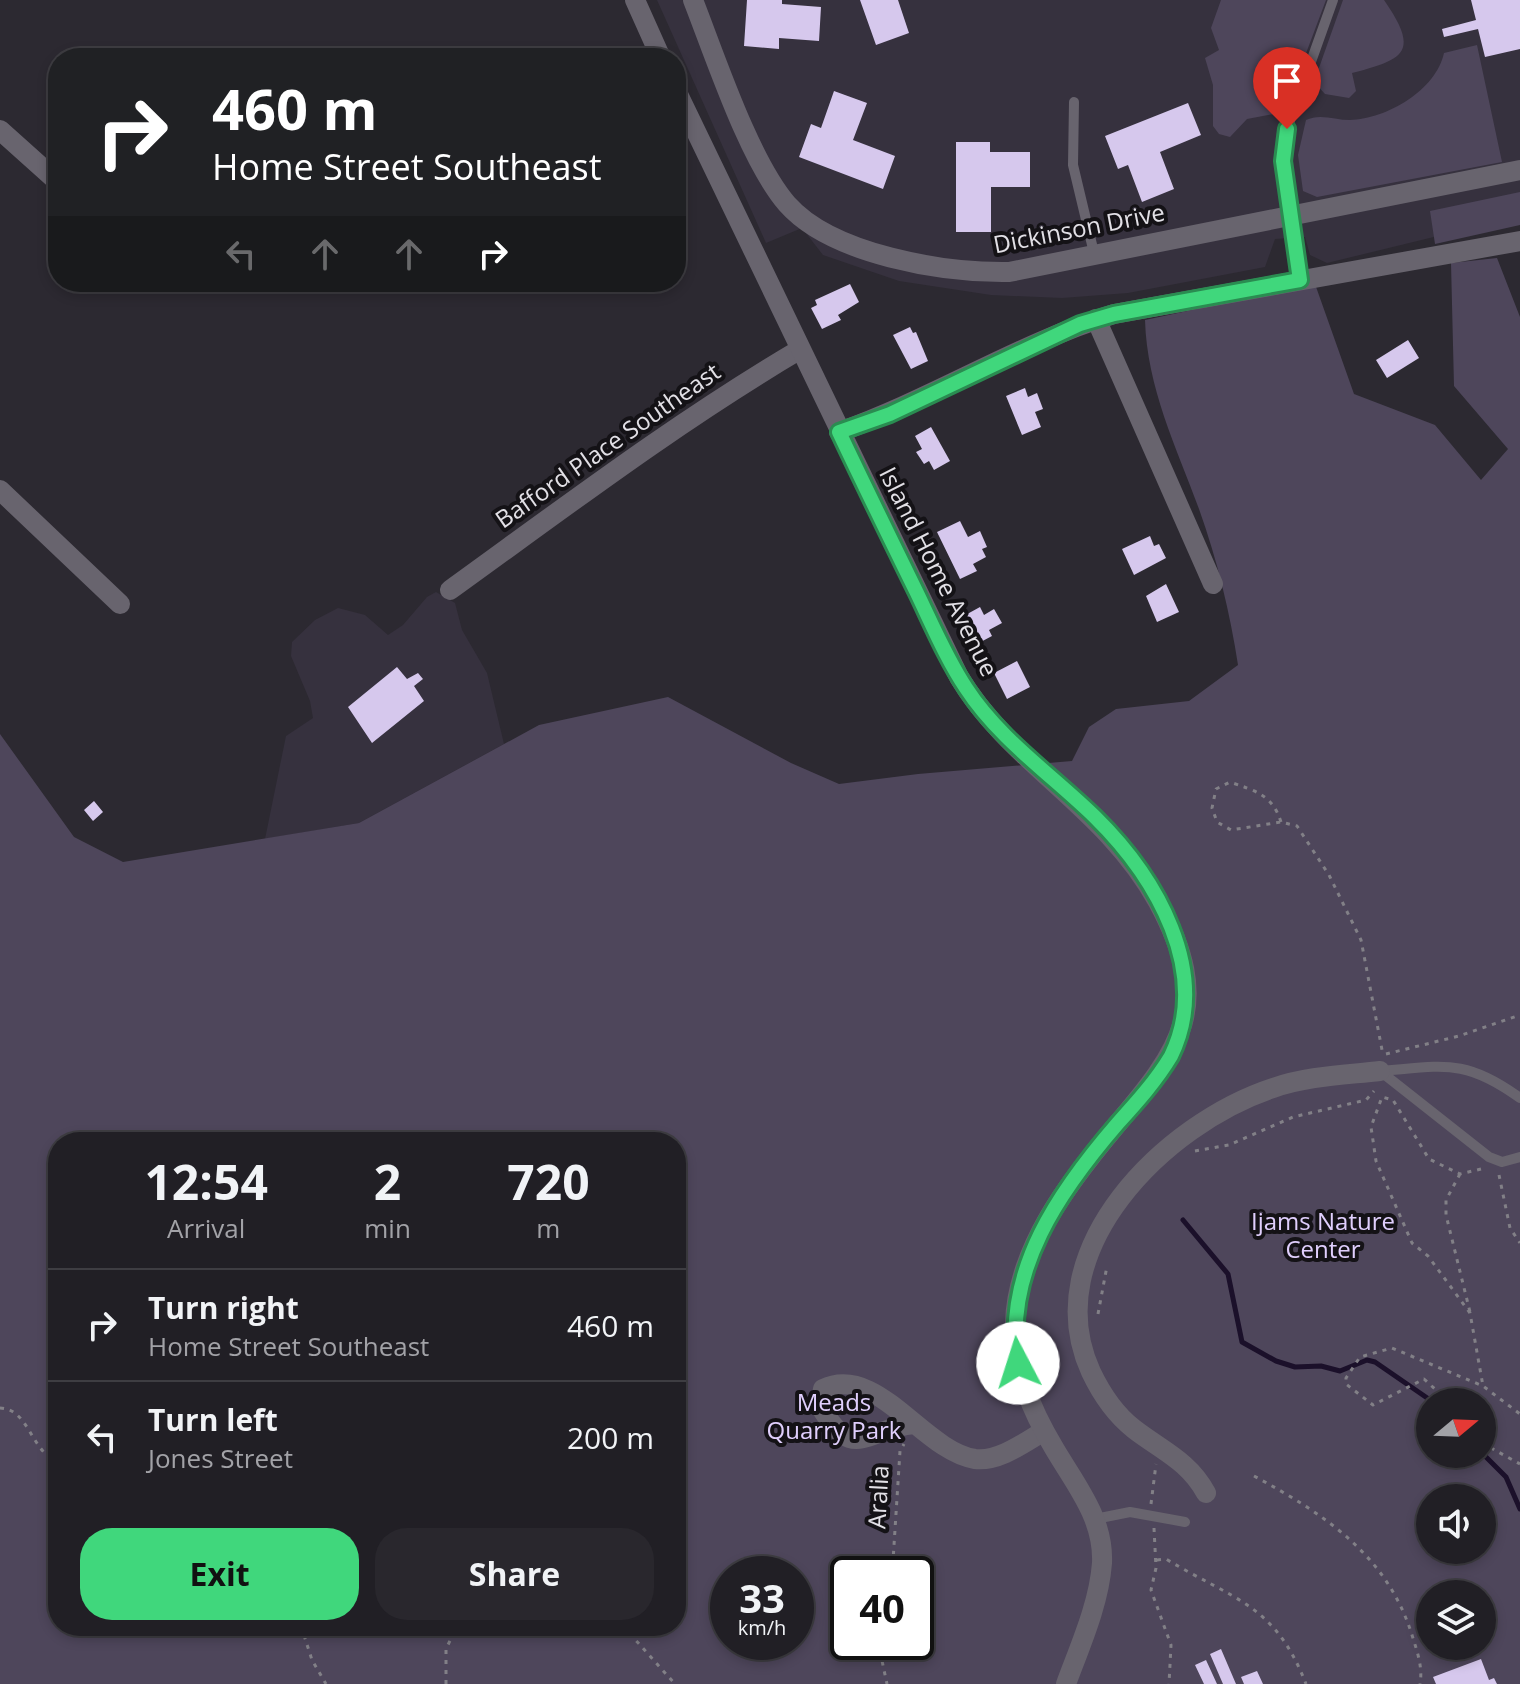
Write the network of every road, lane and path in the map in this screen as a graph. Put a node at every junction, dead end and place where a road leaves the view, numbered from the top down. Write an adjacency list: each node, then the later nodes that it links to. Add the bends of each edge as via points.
1 (635, 0): 4 (street)
2 (693, 0): 12 (street, Dickinson Drive, via 760,160 788,205 842,243 963,272 1009,272)
3 (1333, 0): 10 (lane, via 1287,129 1283,161)
4 (657, 48)
5 (1074, 102): 12 (lane, via 1073,165)
6 (686, 111): 15 (street, Island Home Avenue)
7 (0, 130): 9 (street)
8 (1520, 170): 10 (street, Dickinson Drive)
9 (48, 173)
10 (1289, 215): 12 (street, Dickinson Drive); 13 (lane)
11 (1520, 241): 13 (street)
12 (1094, 253)
13 (1300, 280): 14 (street)
14 (1096, 319): 16 (street, via 890,414); 18 (street)
15 (799, 350): 16 (street, Island Home Avenue); 19 (street, Bafford Place Southeast, via 632,456)
16 (839, 432): 40 (street, Island Home Avenue, via 967,689 1006,736 1122,848 1163,910 1183,965 1184,1014 1171,1056 1064,1194 1021,1280 1017,1353 1026,1393)
17 (0, 490): 20 (street)
18 (1213, 584)
19 (450, 590)
20 (120, 604)
21 (1281, 822): 21 (path, via 1231,830 1217,822 1212,808 1216,789 1230,782 1264,794); 23 (path, via 1297,826 1361,940)
22 (1520, 1015): 23 (path)
23 (1378, 1066): 24 (path); 26 (lane, via 1460,1066); 29 (lane); 41 (street, via 1294,1082 1235,1103 1156,1161 1101,1225 1081,1286 1084,1351 1113,1407)
24 (1374, 1094): 25 (path); 27 (path, via 1293,1117 1229,1145)
25 (1382, 1097): 30 (path, via 1393,1100 1429,1159); 33 (path, via 1371,1127 1376,1161 1412,1243 1428,1256)
26 (1520, 1098)
27 (1189, 1153)
28 (1520, 1157): 29 (lane)
29 (1491, 1161): 30 (path); 31 (path, via 1510,1228)
30 (1460, 1174): 33 (path, via 1446,1200 1446,1215)
31 (1520, 1243)
32 (1109, 1255): 34 (path)
33 (1470, 1313): 35 (path)
34 (1098, 1318)
35 (1483, 1386): 36 (path, via 1392,1348 1355,1362 1346,1384 1373,1405 1420,1380); 38 (path)
36 (1431, 1388)
37 (0, 1408): 43 (path, via 20,1415 37,1448)
38 (1520, 1414)
39 (914, 1424): 40 (street, via 976,1459 1002,1455); 50 (path, Aralia, via 900,1451)
40 (1044, 1431): 48 (street, Island Home Avenue)
41 (1155, 1443): 46 (street, via 1189,1468); 47 (path)
42 (1496, 1451): 44 (path)
43 (48, 1456)
44 (1520, 1464)
45 (1254, 1476): 63 (path, via 1322,1514 1372,1561 1409,1625 1420,1661)
46 (1206, 1493)
47 (1152, 1515): 48 (lane, via 1130,1512); 49 (lane); 51 (path)
48 (1095, 1519): 60 (street, Island Home Avenue, via 1101,1549 1099,1581)
49 (1185, 1522)
50 (891, 1556)
51 (1156, 1560): 61 (path, via 1151,1590 1171,1645); 62 (path, via 1166,1559 1262,1614 1290,1645)
52 (304, 1636): 56 (path)
53 (452, 1636): 57 (path, via 446,1649)
54 (632, 1636): 58 (path)
55 (882, 1660): 59 (path)
56 (326, 1684)
57 (446, 1684)
58 (675, 1684)
59 (887, 1684)
60 (1066, 1684)
61 (1169, 1684)
62 (1306, 1684)
63 (1420, 1684)

